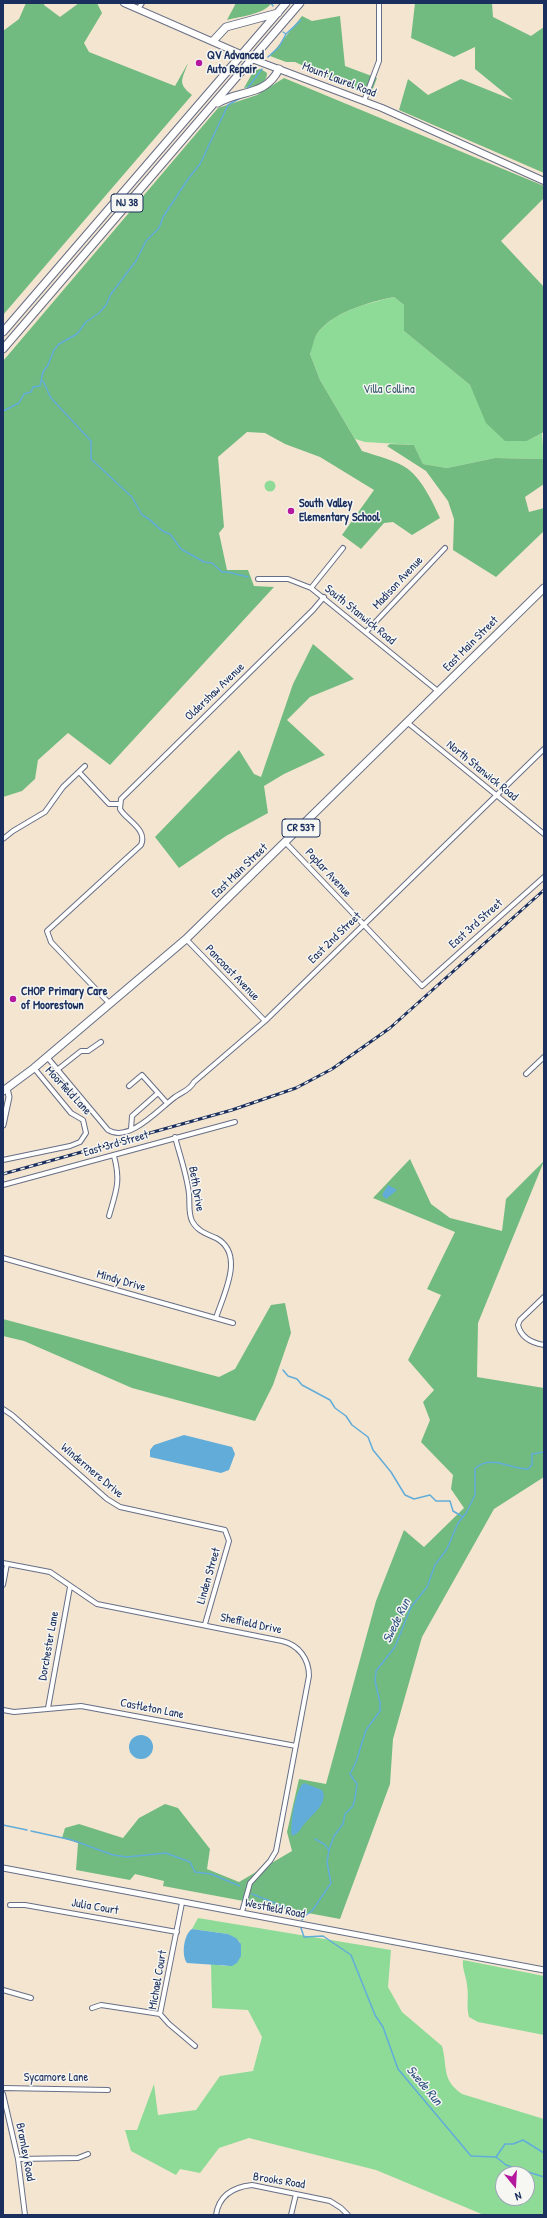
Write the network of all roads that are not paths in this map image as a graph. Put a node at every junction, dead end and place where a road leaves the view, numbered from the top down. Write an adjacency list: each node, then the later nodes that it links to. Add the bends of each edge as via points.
1 (124, 3): 6 (main road, Mount Laurel Road)
2 (142, 3): 6 (street)
3 (286, 3): 7 (main road, NJ 38)
4 (300, 3): 10 (main road, NJ 38)
5 (379, 3): 12 (street, via 379,61)
6 (138, 9): 8 (main road, Mount Laurel Road)
7 (278, 13): 8 (main road, via 226,27); 9 (main road, NJ 38)
8 (213, 41): 9 (main road, Mount Laurel Road)
9 (242, 54): 10 (main road, Mount Laurel Road); 15 (main road, NJ 38)
10 (252, 59): 11 (main road, Mount Laurel Road); 13 (main road, NJ 38)
11 (279, 69): 12 (main road, Mount Laurel Road); 13 (main road, via 263,88 232,96)
12 (364, 101): 14 (main road, Mount Laurel Road)
13 (212, 106): 16 (main road, NJ 38)
14 (544, 182)
15 (3, 332)
16 (3, 349)
17 (343, 548): 20 (street)
18 (445, 548): 23 (street, Madison Avenue)
19 (258, 579): 20 (street, South Stanwick Road, via 288,579)
20 (311, 588): 22 (street, South Stanwick Road)
21 (544, 588): 24 (main road, East Main Street / CR 537)
22 (324, 597): 23 (street, South Stanwick Road); 30 (street, Oldershaw Avenue)
23 (366, 632): 24 (street, South Stanwick Road)
24 (439, 692): 25 (main road, East Main Street / CR 537)
25 (408, 723): 29 (street, North Stanwick Road); 33 (main road, East Main Street / CR 537)
26 (544, 749): 29 (street, East 2nd Street)
27 (85, 766): 28 (street)
28 (79, 772): 30 (street, via 108,802); 32 (street, via 63,787 45,812)
29 (496, 796): 31 (street, North Stanwick Road); 35 (street, East 2nd Street)
30 (120, 803): 38 (street, via 122,813 140,831 143,841 139,848 47,931 51,942)
31 (544, 834)
32 (3, 839)
33 (286, 843): 35 (street, Poplar Avenue); 36 (main road, East Main Street / CR 537)
34 (544, 877): 37 (street, East 3rd Street)
35 (364, 925): 37 (street, Poplar Avenue); 39 (street, East 2nd Street)
36 (186, 939): 38 (main road, East Main Street / CR 537); 39 (street, Pancoast Avenue)
37 (422, 986)
38 (110, 1004): 41 (main road, East Main Street / CR 537)
39 (265, 1021): 49 (street, East 2nd Street, via 194,1082 191,1088)
40 (101, 1042): 44 (street, via 88,1051 81,1051)
41 (47, 1057): 43 (main road, East Main Street / CR 537); 44 (street)
42 (544, 1057): 45 (street)
43 (34, 1068): 47 (main road, East Main Street / CR 537); 55 (street, Moorfield Lane, via 71,1113 83,1120 86,1133 80,1142 70,1146)
44 (57, 1070): 52 (street, via 108,1130 116,1132)
45 (526, 1074)
46 (129, 1086): 48 (street, via 142,1075)
47 (4, 1087): 51 (street, via 9,1097)
48 (158, 1093): 49 (street); 52 (street, via 132,1116)
49 (167, 1103): 52 (street, East 2nd Street, via 142,1124)
50 (235, 1122): 53 (street, East 3rd Street)
51 (3, 1125)
52 (131, 1129)
53 (175, 1137): 54 (street, East 3rd Street); 60 (street, Beth Drive, via 188,1188 193,1224 222,1242 231,1254 232,1265)
54 (114, 1156): 56 (street, East 3rd Street); 57 (street, via 119,1173)
55 (3, 1160)
56 (3, 1186)
57 (109, 1216)
58 (3, 1258): 60 (street, Mindy Drive)
59 (544, 1297): 62 (street, via 520,1320 518,1326 524,1337 535,1344)
60 (216, 1318): 61 (street, Mindy Drive)
61 (233, 1323)
62 (544, 1345)
63 (3, 1409): 64 (street, Windermere Drive, via 107,1499 120,1507 221,1528)
64 (228, 1533): 68 (street, Linden Street, via 229,1541)
65 (5, 1563): 66 (street); 67 (street, Sheffield Drive, via 50,1572)
66 (3, 1585)
67 (70, 1587): 68 (street, Sheffield Drive, via 97,1604); 69 (street, Dorchester Lane)
68 (205, 1624): 71 (street, Sheffield Drive, via 231,1632 287,1642 303,1655 308,1664 309,1676)
69 (48, 1708): 70 (street, Castleton Lane, via 14,1712); 71 (street, Castleton Lane, via 80,1706)
70 (3, 1710)
71 (296, 1746): 75 (street, Sheffield Drive, via 275,1853 250,1883)
72 (3, 1868): 73 (street, Westfield Road)
73 (182, 1903): 75 (street, Westfield Road); 76 (street, Michael Court)
74 (10, 1905): 76 (street, Julia Court, via 25,1905)
75 (242, 1912): 77 (street, Westfield Road)
76 (176, 1932): 81 (street, Michael Court)
77 (544, 1970)
78 (3, 1990): 79 (street)
79 (32, 1998)
80 (92, 2008): 81 (street, via 101,2005)
81 (160, 2014): 82 (street, Michael Court)
82 (195, 2046)
83 (3, 2088): 84 (street, Sycamore Lane)
84 (108, 2090)
85 (3, 2094): 87 (street, Bramley Road)
86 (88, 2154): 87 (street, via 78,2158)
87 (18, 2159): 89 (street, Bramley Road)
88 (296, 2194): 90 (street, Brooks Road, via 271,2188 241,2186 225,2196 219,2203); 91 (street); 92 (street, Brooks Road, via 330,2201)
89 (25, 2215)
90 (216, 2215)
91 (292, 2215)
92 (348, 2215)

